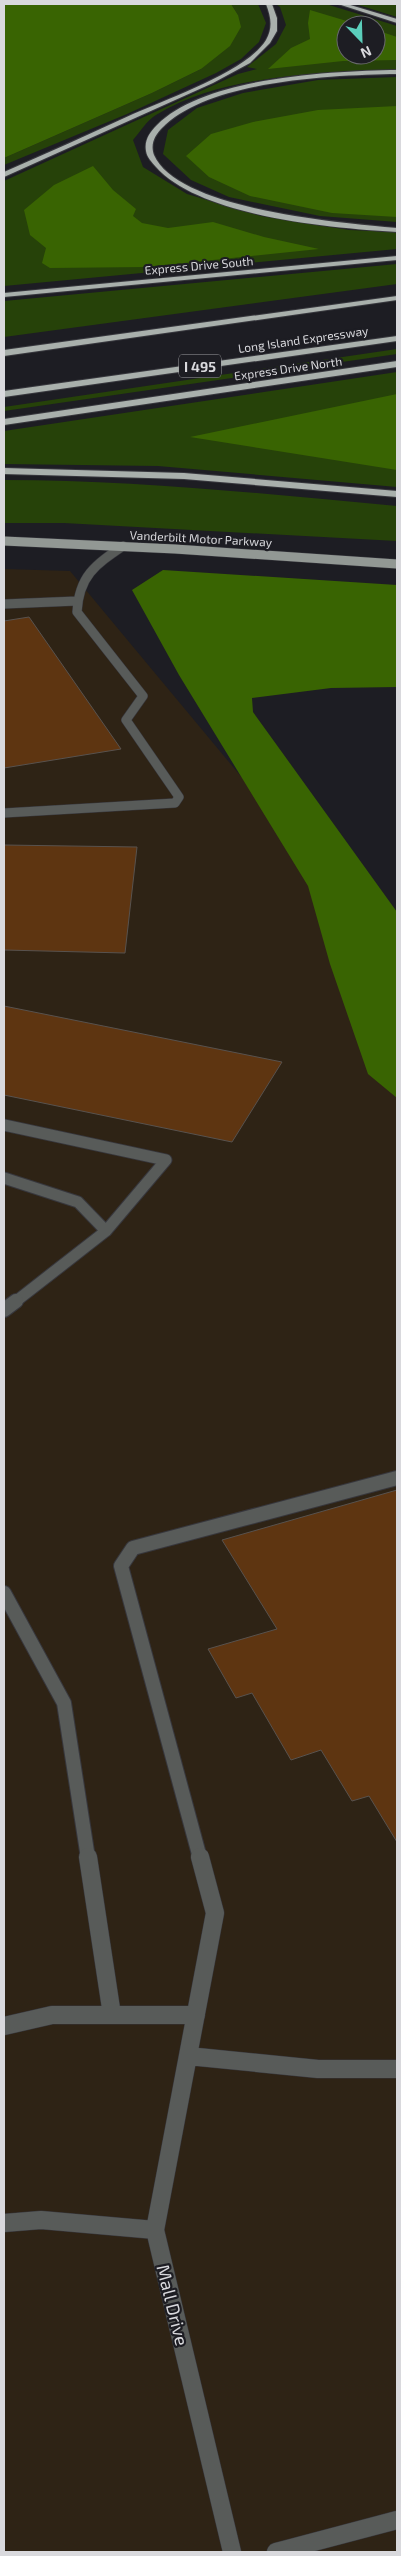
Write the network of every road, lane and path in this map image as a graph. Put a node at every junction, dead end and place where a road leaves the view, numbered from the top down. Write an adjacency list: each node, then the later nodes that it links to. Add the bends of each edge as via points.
1 (269, 4): 5 (highway, via 275,18 273,34 263,49 241,66)
2 (341, 4): 3 (highway)
3 (397, 21)
4 (397, 72): 6 (highway, via 309,77 223,93 188,106 162,122 152,136 149,149 158,166 172,179 228,203 301,219)
5 (4, 174)
6 (397, 230)
7 (397, 258): 8 (highway, Express Drive South)
8 (4, 295)
9 (397, 298): 11 (highway, Long Island Expressway)
10 (397, 338): 13 (highway, Long Island Expressway / I 495)
11 (4, 353)
12 (397, 364): 14 (highway, Express Drive North)
13 (4, 394)
14 (4, 422)
15 (4, 471): 16 (highway, via 184,476)
16 (397, 494)
17 (4, 542): 18 (main road, Vanderbilt Motor Parkway)
18 (123, 546): 19 (main road, Vanderbilt Motor Parkway); 20 (street, via 85,576)
19 (397, 564)
20 (77, 601): 21 (street); 22 (street, via 77,612 143,696 126,720 178,797 175,803)
21 (4, 604)
22 (4, 813)
23 (4, 1125): 25 (street, via 166,1160)
24 (4, 1178): 25 (street, via 78,1202)
25 (106, 1231): 26 (street)
26 (4, 1310)
27 (397, 1478): 30 (street, Mall Drive, via 133,1548 121,1566 215,1913)
28 (4, 1593): 29 (street, via 64,1703)
29 (112, 2015): 30 (street); 31 (street, via 52,2014)
30 (196, 2015): 32 (street, Mall Drive)
31 (4, 2026)
32 (188, 2056): 33 (street, via 318,2069); 35 (street, Mall Drive)
33 (397, 2069)
34 (4, 2224): 35 (street, via 41,2220)
35 (154, 2230): 37 (street, Mall Drive)
36 (397, 2520): 38 (street)
37 (232, 2552)
38 (276, 2552)

